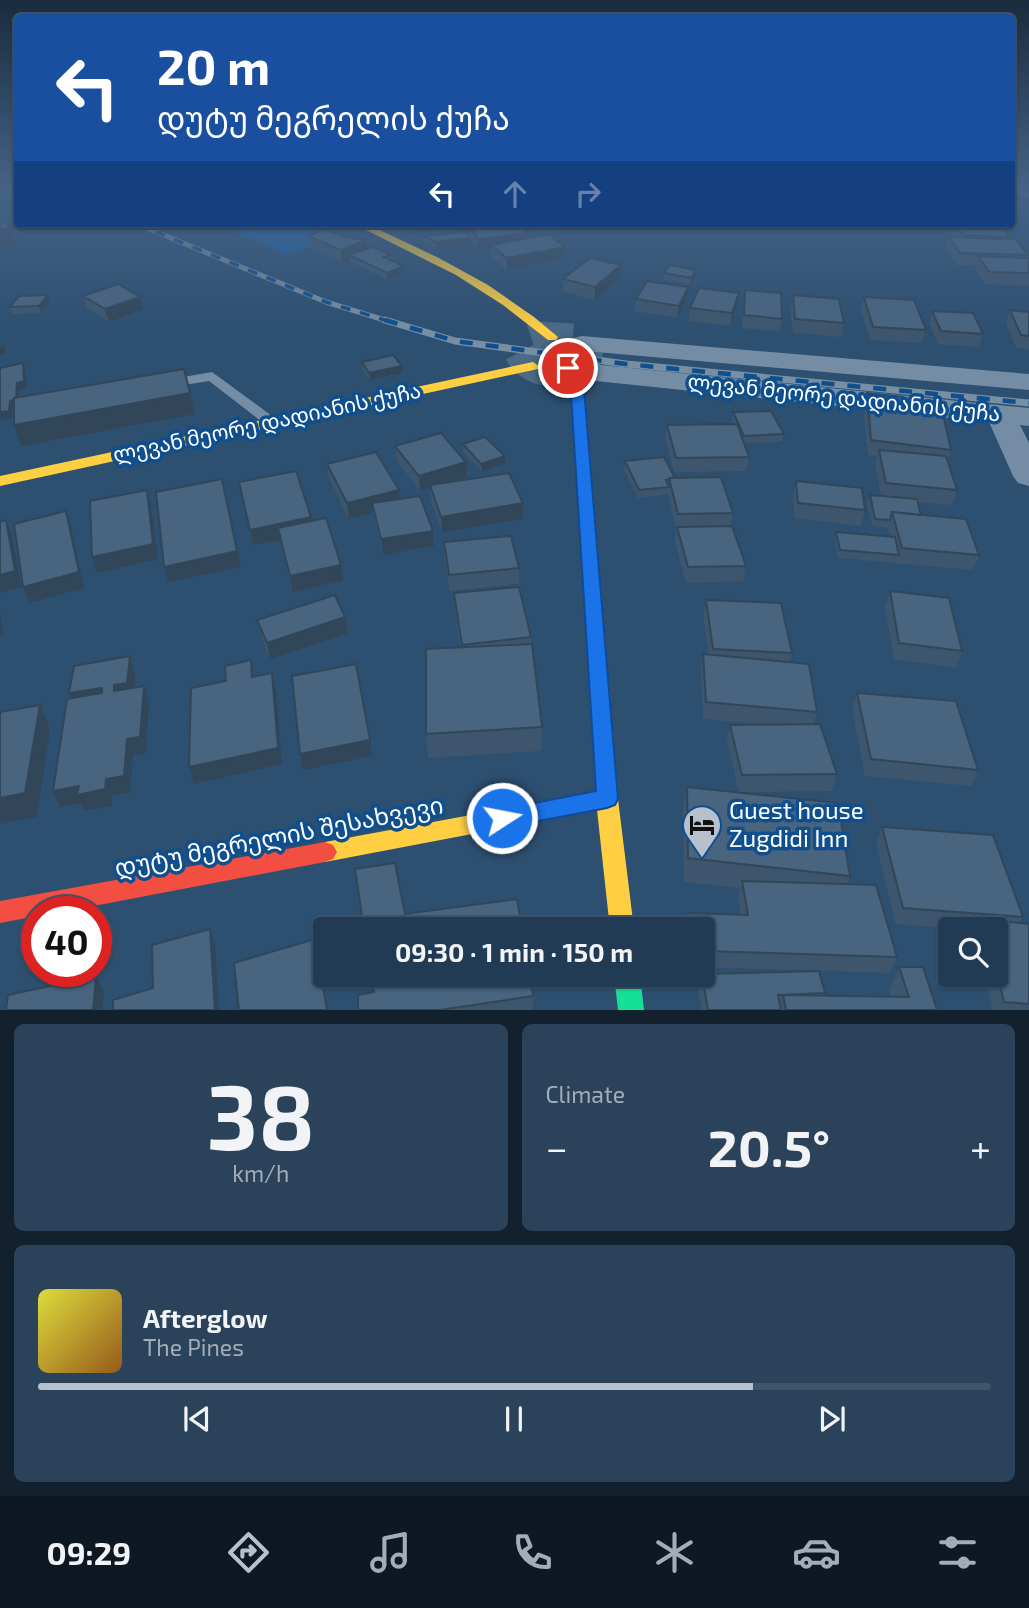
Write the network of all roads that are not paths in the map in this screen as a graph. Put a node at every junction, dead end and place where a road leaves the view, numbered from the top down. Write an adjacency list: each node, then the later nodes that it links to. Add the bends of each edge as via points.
1 (386, 237): 2 (street, via 495,290)
2 (552, 337)
3 (576, 359): 5 (street, ლევან მეორე დადიანის ქუჩა); 7 (street, ლევან მეორე დადიანის ქუჩა, via 596,373); 11 (street)
4 (533, 366): 8 (street, ლევან მეორე დადიანის ქუჩა)
5 (1029, 382)
6 (144, 388): 8 (lane, via 212,376)
7 (1014, 416): 9 (street)
8 (271, 422): 10 (street, ლევან მეორე დადიანის ქუჩა)
9 (1029, 477)
10 (0, 481)
11 (607, 799): 12 (street, დუტუ მეგრელის შესახვევი); 13 (street)
12 (0, 912)
13 (621, 917)
14 (628, 987): 15 (street)
15 (631, 1010)

